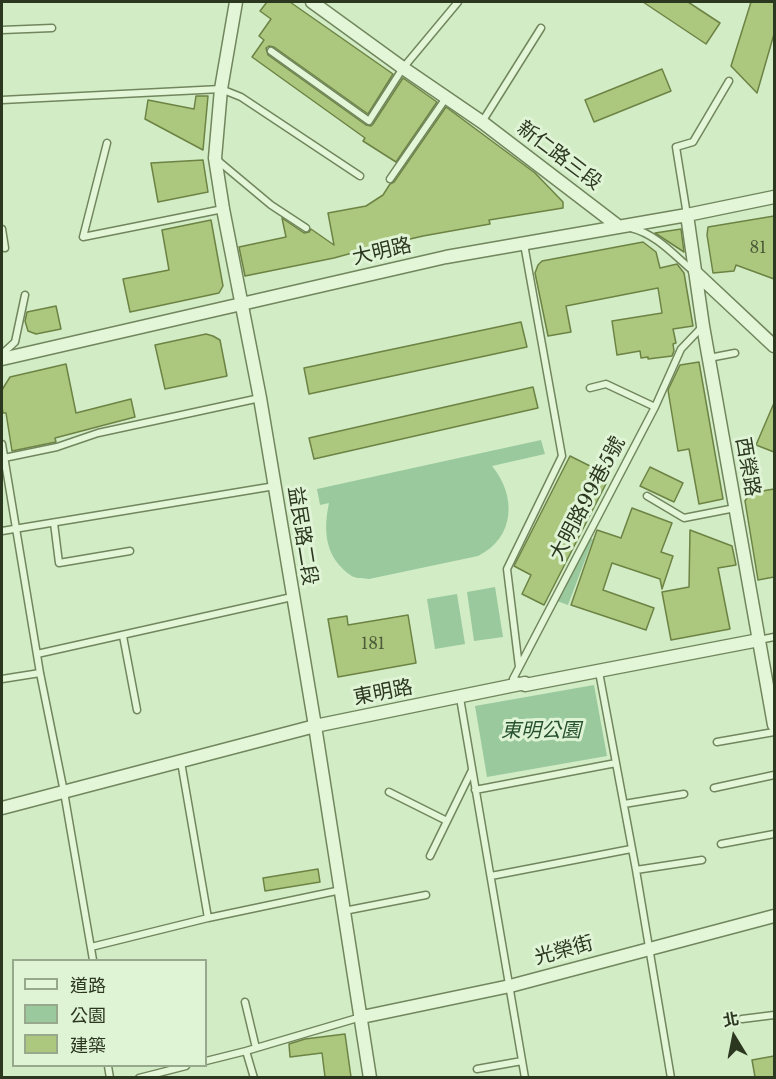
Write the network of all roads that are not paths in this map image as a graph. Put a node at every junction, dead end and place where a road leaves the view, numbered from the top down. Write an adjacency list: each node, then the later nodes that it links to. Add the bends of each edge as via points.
1 (236, 2): 10 (street, 益民路二段)
2 (312, 2): 8 (street, 新仁路三段)
3 (458, 2): 8 (lane)
4 (52, 28): 6 (lane)
5 (542, 28): 13 (lane)
6 (2, 30)
7 (271, 51): 8 (lane, via 369,121)
8 (403, 68): 11 (street, 新仁路三段)
9 (729, 81): 20 (lane, via 693,142 676,147)
10 (221, 90): 12 (lane); 15 (street, 益民路二段); 16 (lane, via 241,97)
11 (446, 98): 13 (street, 新仁路三段); 17 (lane)
12 (2, 100)
13 (482, 122): 21 (street, 新仁路三段)
14 (106, 143): 19 (lane, via 83,237)
15 (215, 158): 19 (street, 益民路二段); 22 (lane, via 271,205)
16 (360, 176)
17 (390, 179)
18 (774, 197): 20 (street, 大明路)
19 (223, 209): 28 (street, 益民路二段)
20 (687, 215): 21 (street, 大明路); 26 (street, 西榮路)
21 (618, 226): 24 (street, 大明路); 26 (lane, 新仁路三段, via 656,239)
22 (306, 228)
23 (2, 229): 25 (lane)
24 (524, 244): 28 (street, 大明路, via 446,257); 53 (lane, via 562,456 507,569)
25 (5, 248)
26 (694, 272): 29 (street, 西榮路); 30 (street, 新仁路三段)
27 (25, 295): 32 (lane, via 15,342)
28 (242, 305): 34 (street, 大明路); 36 (street, 益民路二段)
29 (703, 326): 33 (street, 西榮路); 37 (lane, 大明路99巷5號, via 681,349)
30 (774, 346)
31 (735, 353): 33 (lane)
32 (2, 354)
33 (709, 358): 43 (street, 西榮路)
34 (2, 359)
35 (590, 388): 37 (lane, via 606,384)
36 (260, 398): 39 (lane); 41 (street, 益民路二段)
37 (655, 407): 53 (lane, 大明路99巷5號)
38 (2, 444): 39 (lane)
39 (4, 458): 40 (lane)
40 (4, 471): 45 (lane)
41 (275, 486): 44 (lane); 48 (street, 益民路二段)
42 (646, 496): 43 (lane, via 684,518)
43 (735, 508): 51 (street, 西榮路)
44 (54, 523): 45 (lane); 47 (lane, via 59,563)
45 (17, 528): 46 (lane); 52 (lane)
46 (2, 531)
47 (130, 550)
48 (292, 597): 49 (lane); 61 (street, 益民路二段)
49 (123, 636): 52 (lane); 59 (lane)
50 (774, 637): 51 (lane, 東明路)
51 (759, 640): 55 (street, 東明路); 60 (street, 西榮路)
52 (37, 654): 54 (lane)
53 (519, 667): 57 (lane, via 513,679)
54 (40, 672): 56 (lane); 70 (lane)
55 (599, 672): 57 (street, 東明路); 65 (lane)
56 (2, 680)
57 (525, 683): 58 (street, 東明路)
58 (460, 698): 61 (street, 東明路); 66 (lane)
59 (138, 710)
60 (774, 725)
61 (315, 726): 64 (street, 東明路); 83 (street, 益民路二段)
62 (774, 732): 63 (lane)
63 (717, 742)
64 (181, 762): 70 (street, 東明路); 87 (lane)
65 (616, 763): 69 (lane); 73 (lane)
66 (472, 769): 69 (lane); 75 (lane)
67 (774, 775): 68 (lane)
68 (714, 788)
69 (475, 790): 82 (lane)
70 (64, 792): 74 (street, 東明路); 88 (lane)
71 (389, 792): 75 (lane)
72 (684, 794): 73 (lane)
73 (624, 804): 78 (lane)
74 (2, 808)
75 (447, 821): 79 (lane)
76 (774, 834): 77 (lane)
77 (721, 844)
78 (631, 849): 81 (lane); 82 (lane)
79 (430, 856)
80 (702, 860): 81 (lane)
81 (636, 870): 89 (lane)
82 (491, 876): 91 (lane)
83 (341, 890): 85 (street, 益民路二段); 87 (lane)
84 (426, 895): 85 (lane)
85 (344, 911): 94 (street, 益民路二段)
86 (774, 916): 89 (street, 光榮街)
87 (207, 918): 88 (lane)
88 (91, 946): 90 (lane)
89 (649, 947): 91 (street, 光榮街); 106 (lane)
90 (93, 959)
91 (510, 986): 94 (street, 光榮街); 98 (lane)
92 (245, 1002): 96 (lane)
93 (774, 1015): 95 (lane)
94 (362, 1017): 96 (lane); 104 (street, 益民路二段)
95 (742, 1019)
96 (256, 1048): 97 (lane)
97 (246, 1051): 99 (lane); 103 (lane)
98 (522, 1060): 101 (lane); 105 (lane)
99 (207, 1061)
100 (178, 1067): 102 (lane)
101 (477, 1069)
102 (139, 1077)
103 (254, 1077)
104 (370, 1077)
105 (525, 1077)
106 (671, 1077)

